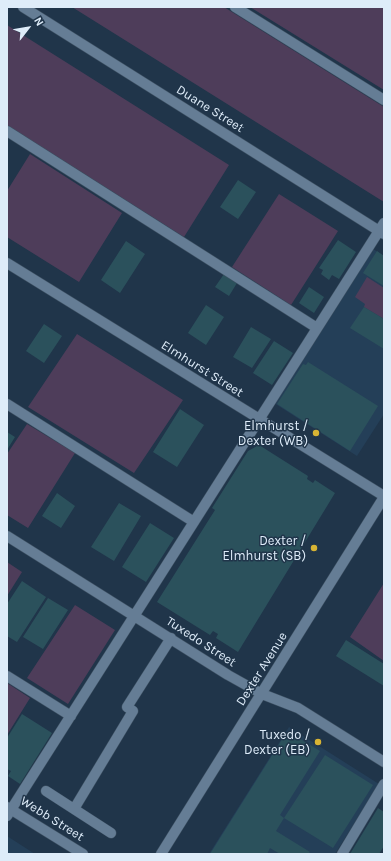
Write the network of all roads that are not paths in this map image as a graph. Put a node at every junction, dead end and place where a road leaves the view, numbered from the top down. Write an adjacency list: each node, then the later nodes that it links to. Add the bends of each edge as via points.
1 (23, 7): 5 (street, Duane Street)
2 (235, 7): 3 (street)
3 (384, 100)
4 (7, 131): 7 (street)
5 (382, 229): 7 (street)
6 (7, 263): 9 (street, Elmhurst Street)
7 (317, 328): 9 (street)
8 (7, 404): 11 (street)
9 (259, 419): 10 (street, Elmhurst Street); 11 (street)
10 (384, 496): 16 (street, Dexter Avenue)
11 (194, 522): 13 (street)
12 (7, 536): 13 (street, Tuxedo Street)
13 (134, 616): 14 (street, Tuxedo Street); 17 (street)
14 (171, 638): 16 (street, Tuxedo Street); 21 (street, via 127,707 133,711)
15 (7, 676): 17 (street)
16 (262, 694): 18 (street, Tuxedo Street, via 298,708); 25 (street, Dexter Avenue)
17 (71, 716): 22 (street)
18 (384, 762)
19 (384, 784): 26 (street)
20 (46, 791): 21 (street)
21 (74, 809): 23 (street)
22 (8, 811): 24 (street, Webb Street)
23 (111, 833)
24 (83, 854)
25 (161, 854)
26 (342, 854)

